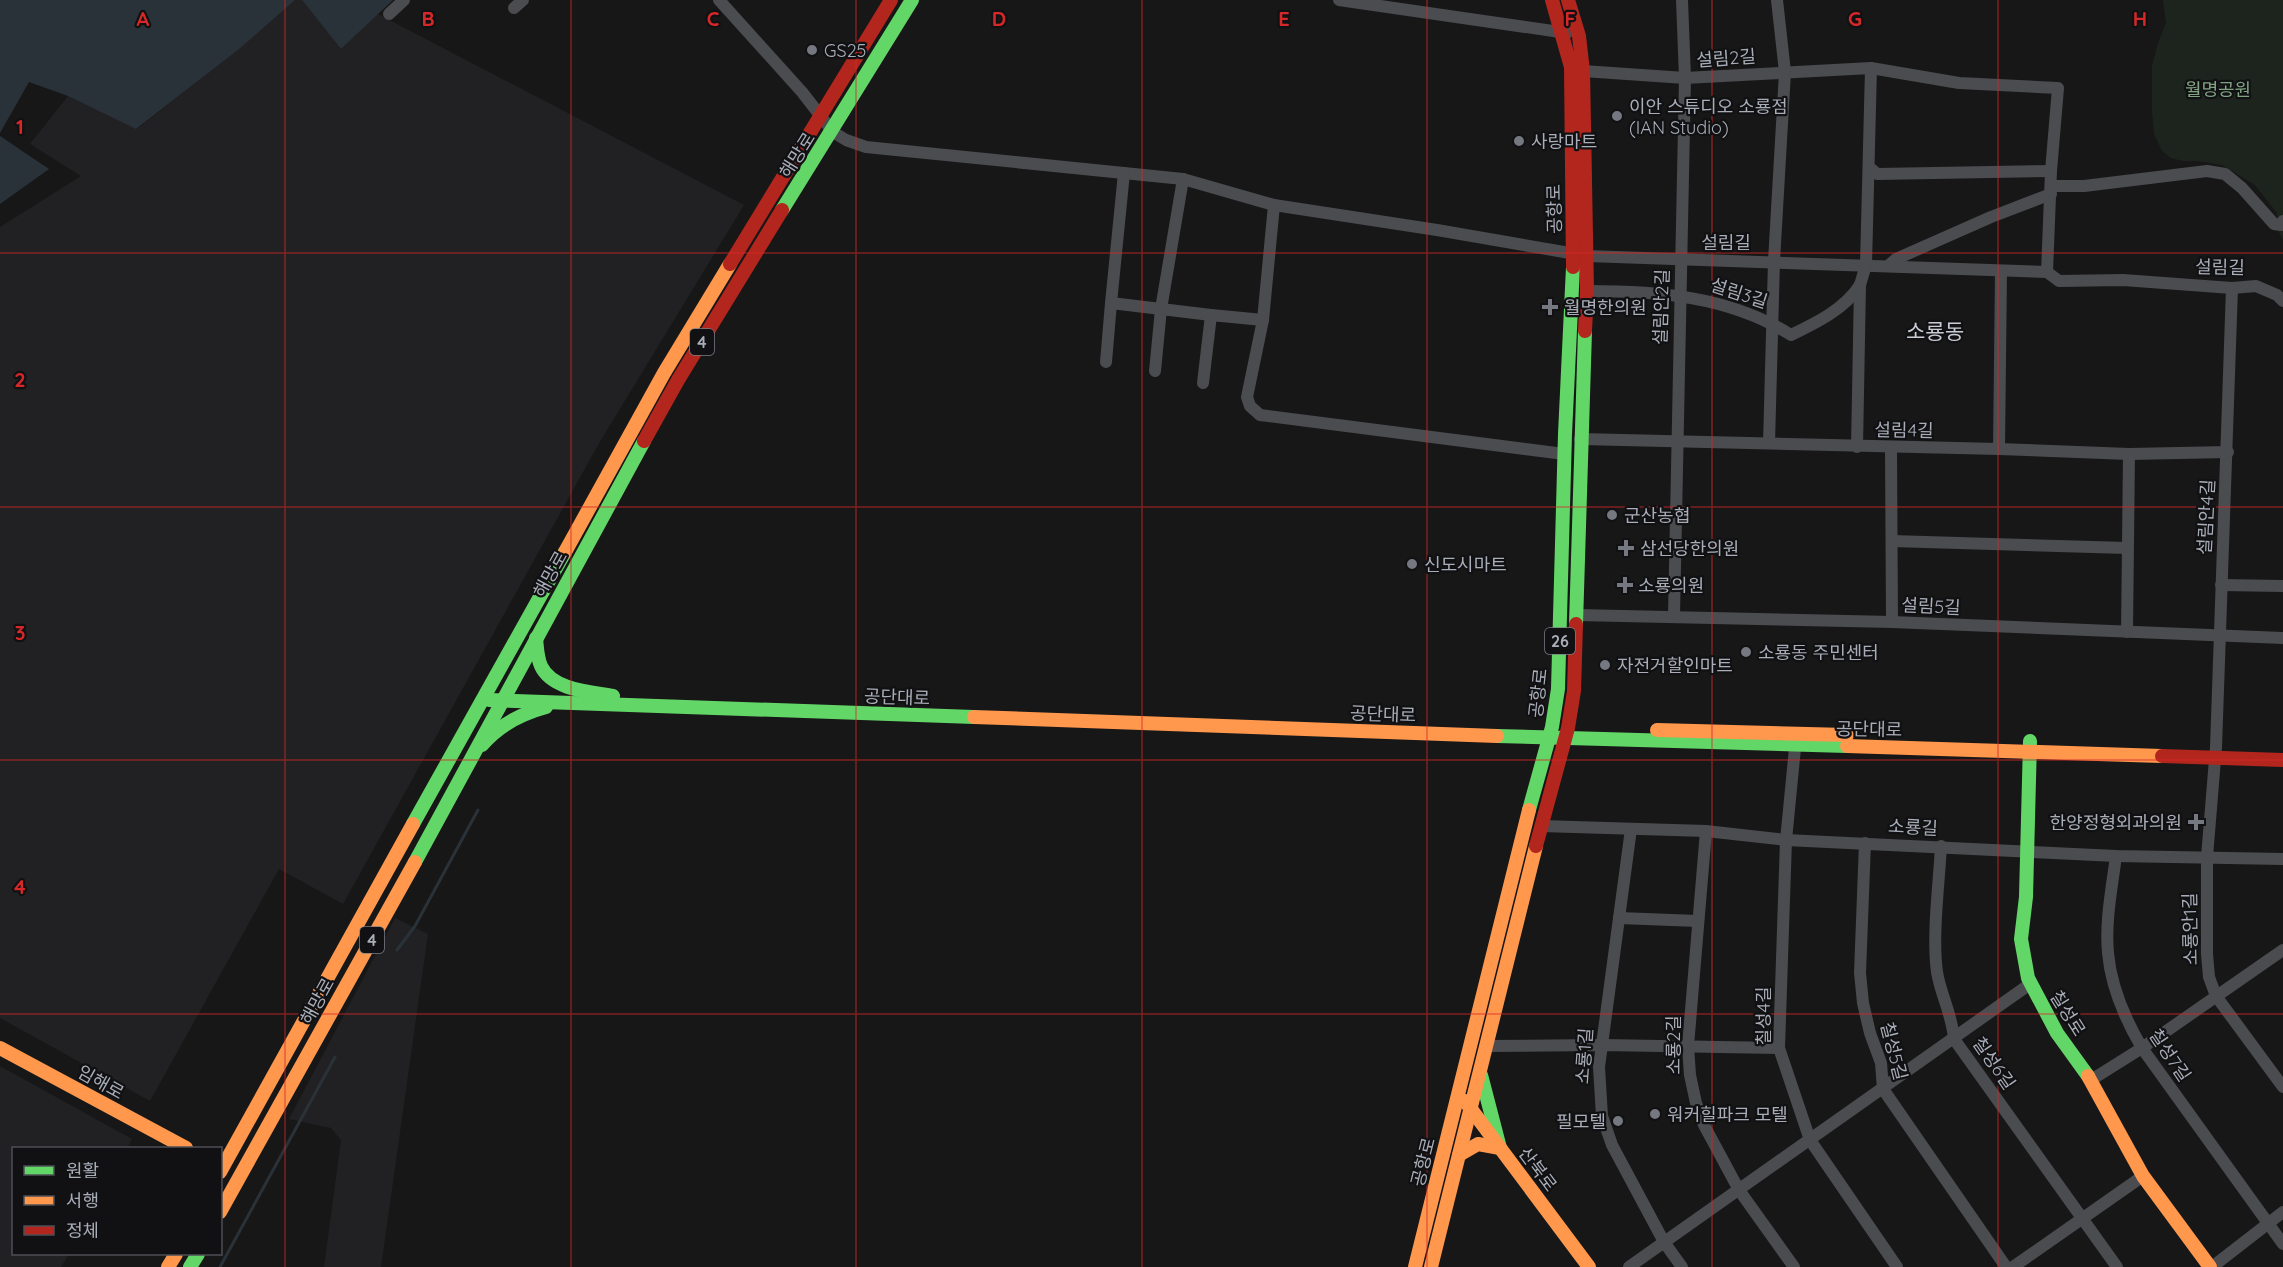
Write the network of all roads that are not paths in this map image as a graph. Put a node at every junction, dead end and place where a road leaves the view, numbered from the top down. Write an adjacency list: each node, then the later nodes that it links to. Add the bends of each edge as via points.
1 (404, 0): 10 (street)
2 (719, 0): 17 (street)
3 (891, 0): 17 (main road, 해망로 / 4)
4 (912, 0): 18 (main road, 해망로 / 4)
5 (1339, 0): 11 (street)
6 (1552, 0): 11 (main road, 공항로 / 26)
7 (1568, 0): 12 (main road, 공항로 / 26)
8 (1682, 0): 16 (street, 설림안2길)
9 (1777, 0): 15 (street)
10 (388, 14)
11 (1562, 33): 12 (street); 26 (main road, 공항로 / 26, via 1571,67)
12 (1579, 36): 14 (main road, 공항로 / 26)
13 (1871, 68): 15 (street, 설림2길); 19 (street); 20 (street, 설림2길, via 1959,83 2058,88)
14 (1583, 71): 16 (street, 설림2길); 26 (main road, 공항로 / 26)
15 (1785, 72): 16 (street, 설림2길); 28 (street)
16 (1685, 78): 27 (street, 설림안2길)
17 (820, 116): 18 (street); 66 (main road, 해망로 / 4, via 664,373)
18 (832, 132): 21 (street, 설림길, via 866,147); 64 (main road, 해망로 / 4, via 678,381)
19 (1869, 167): 20 (street, via 1877,174); 29 (street)
20 (2051, 171): 23 (street, 설림2길)
21 (1124, 173): 22 (street, 설림길); 38 (street)
22 (1183, 179): 24 (street, 설림길); 39 (street)
23 (2051, 190): 25 (street, via 2207,171 2225,174 2274,224 2281,225); 30 (street); 32 (street)
24 (1274, 205): 26 (street, 설림길); 41 (street)
25 (2283, 220)
26 (1580, 254): 27 (street, 설림길); 35 (main road, 공항로 / 26); 53 (main road, 공항로 / 26)
27 (1681, 260): 28 (street, 설림길); 36 (street, 설림안2길)
28 (1774, 261): 29 (street, 설림길); 42 (street)
29 (1866, 265): 30 (street, 설림길); 33 (street)
30 (1889, 265): 31 (street, 설림길)
31 (2001, 271): 32 (street, 설림길); 51 (street)
32 (2048, 272): 34 (street, 설림길, via 2059,281 2122,280)
33 (1860, 285): 42 (street, 설림3길, via 1854,295 1829,315 1791,335); 49 (street)
34 (2232, 288): 37 (street, 설림길, via 2256,286); 52 (street, 설림안4길)
35 (1587, 291): 36 (street, 설림3길); 46 (main road, 공항로 / 26)
36 (1679, 295): 42 (street, 설림3길, via 1729,306); 47 (street, 설림안2길)
37 (2283, 301)
38 (1111, 303): 39 (street); 43 (street)
39 (1161, 309): 40 (street); 44 (street)
40 (1210, 315): 41 (street); 45 (street)
41 (1263, 320): 53 (street, via 1246,397 1260,415)
42 (1772, 323): 48 (street)
43 (1106, 362)
44 (1155, 371)
45 (1203, 383)
46 (1580, 439): 47 (street, 설림4길); 59 (main road, 공항로 / 26)
47 (1676, 442): 48 (street, 설림4길); 60 (street, 설림안2길)
48 (1769, 443): 49 (street, 설림4길)
49 (1857, 447): 50 (street, 설림4길)
50 (1891, 448): 51 (street, 설림4길); 55 (street)
51 (1999, 449): 54 (street, 설림4길)
52 (2228, 452): 54 (street, 설림4길); 57 (street, 설림안4길)
53 (1564, 454): 70 (main road, 공항로 / 26, via 1558,689)
54 (2129, 454): 56 (street)
55 (1892, 541): 56 (street); 61 (street)
56 (2127, 548): 62 (street)
57 (2221, 585): 58 (street); 63 (street, 설림안4길)
58 (2283, 586)
59 (1576, 615): 60 (street, 설림5길); 71 (main road, 공항로 / 26, via 1574,691)
60 (1674, 616): 61 (street, 설림5길)
61 (1892, 622): 62 (street, 설림5길)
62 (2127, 632): 63 (street, 설림5길)
63 (2219, 636): 65 (street, 설림5길); 75 (street, 설림안4길)
64 (536, 638): 67 (main road, 해망로 / 4); 68 (main road, via 542,669 552,677 564,685)
65 (2283, 638)
66 (484, 695): 67 (main road, 공단대로); 110 (main road, 해망로 / 4)
67 (504, 696): 68 (main road, 공단대로); 69 (main road, 공단대로); 76 (main road, 해망로 / 4)
68 (613, 696): 70 (main road, 공단대로)
69 (561, 704): 70 (main road, 공단대로); 76 (main road, via 514,717 488,736)
70 (1551, 733): 71 (main road, 공단대로); 104 (main road, 공항로 / 26)
71 (1566, 733): 72 (main road, 공단대로); 78 (main road, 공항로 / 26)
72 (1796, 740): 73 (main road, 공단대로); 81 (street, 칠성4길)
73 (2029, 746): 75 (main road, 공단대로); 84 (main road, 칠성로)
74 (2283, 750): 75 (main road, 공단대로)
75 (2216, 752): 77 (main road, 공단대로); 86 (street, 소룡안1길)
76 (474, 755): 113 (main road, 해망로 / 4)
77 (2283, 760)
78 (1540, 826): 79 (street, 소룡길); 95 (main road, 공항로 / 26)
79 (1631, 829): 80 (street, 소룡길); 88 (street, 소룡1길)
80 (1706, 831): 81 (street, 소룡길); 89 (street, 소룡2길)
81 (1785, 840): 82 (street, 소룡길); 98 (street, 칠성4길)
82 (1865, 843): 83 (street, 소룡길); 103 (street, 칠성5길, via 1860,973 1863,1003 1881,1063)
83 (1941, 846): 84 (street, 소룡길); 93 (street, 칠성6길, via 1937,971 1953,1020)
84 (2026, 851): 85 (street, 소룡길); 91 (main road, 칠성로, via 2021,939)
85 (2116, 856): 86 (street, 소룡길); 99 (street, 칠성7길, via 2108,953 2124,1017)
86 (2208, 857): 87 (street, 소룡길); 92 (street, 소룡안1길, via 2207,954)
87 (2283, 859)
88 (1619, 918): 89 (street); 94 (street, 소룡1길)
89 (1698, 921): 96 (street, 소룡2길)
90 (2283, 950): 92 (street)
91 (2030, 984): 93 (street); 101 (main road, 칠성로, via 2057,1033)
92 (2216, 996): 99 (street); 102 (street, 소룡안1길)
93 (1954, 1039): 103 (street); 117 (street, 칠성6길)
94 (1602, 1045): 95 (street); 96 (street); 119 (street, 소룡1길, via 1602,1116 1612,1144)
95 (1486, 1046): 100 (main road, 공항로 / 26)
96 (1688, 1046): 98 (street); 114 (street, 소룡2길, via 1696,1103)
97 (0, 1048): 107 (main road, 임해로)
98 (1779, 1048): 106 (street, 칠성4길)
99 (2142, 1048): 101 (street); 118 (street, 칠성7길)
100 (1480, 1070): 105 (main road, 공항로 / 26); 108 (main road)
101 (2091, 1080): 112 (main road, 칠성로)
102 (2283, 1087)
103 (1883, 1089): 106 (street); 128 (street, 칠성5길)
104 (1458, 1093): 105 (main road, 산북로); 121 (main road, 공항로 / 26)
105 (1471, 1108): 108 (main road, 산북로); 109 (main road, 공항로 / 26)
106 (1810, 1140): 114 (street); 127 (street, 칠성4길)
107 (182, 1147)
108 (1500, 1148): 109 (main road, via 1478,1144); 123 (main road, 산북로)
109 (1459, 1155): 122 (main road, 공항로 / 26)
110 (222, 1167)
111 (222, 1170): 113 (main road)
112 (2143, 1176): 117 (street); 131 (main road, 칠성로)
113 (239, 1178): 115 (main road, 4)
114 (1739, 1190): 119 (street); 126 (street, 소룡2길)
115 (222, 1208)
116 (2283, 1212): 118 (street)
117 (2082, 1217): 129 (street); 130 (street, 칠성6길)
118 (2268, 1223): 120 (street, 칠성7길); 131 (street)
119 (1664, 1242): 124 (street); 125 (street, 소룡1길)
120 (2283, 1244)
121 (1415, 1267)
122 (1431, 1267)
123 (1588, 1267)
124 (1629, 1267)
125 (1682, 1267)
126 (1794, 1267)
127 (1897, 1267)
128 (2006, 1267)
129 (2013, 1267)
130 (2116, 1267)
131 (2211, 1267)

